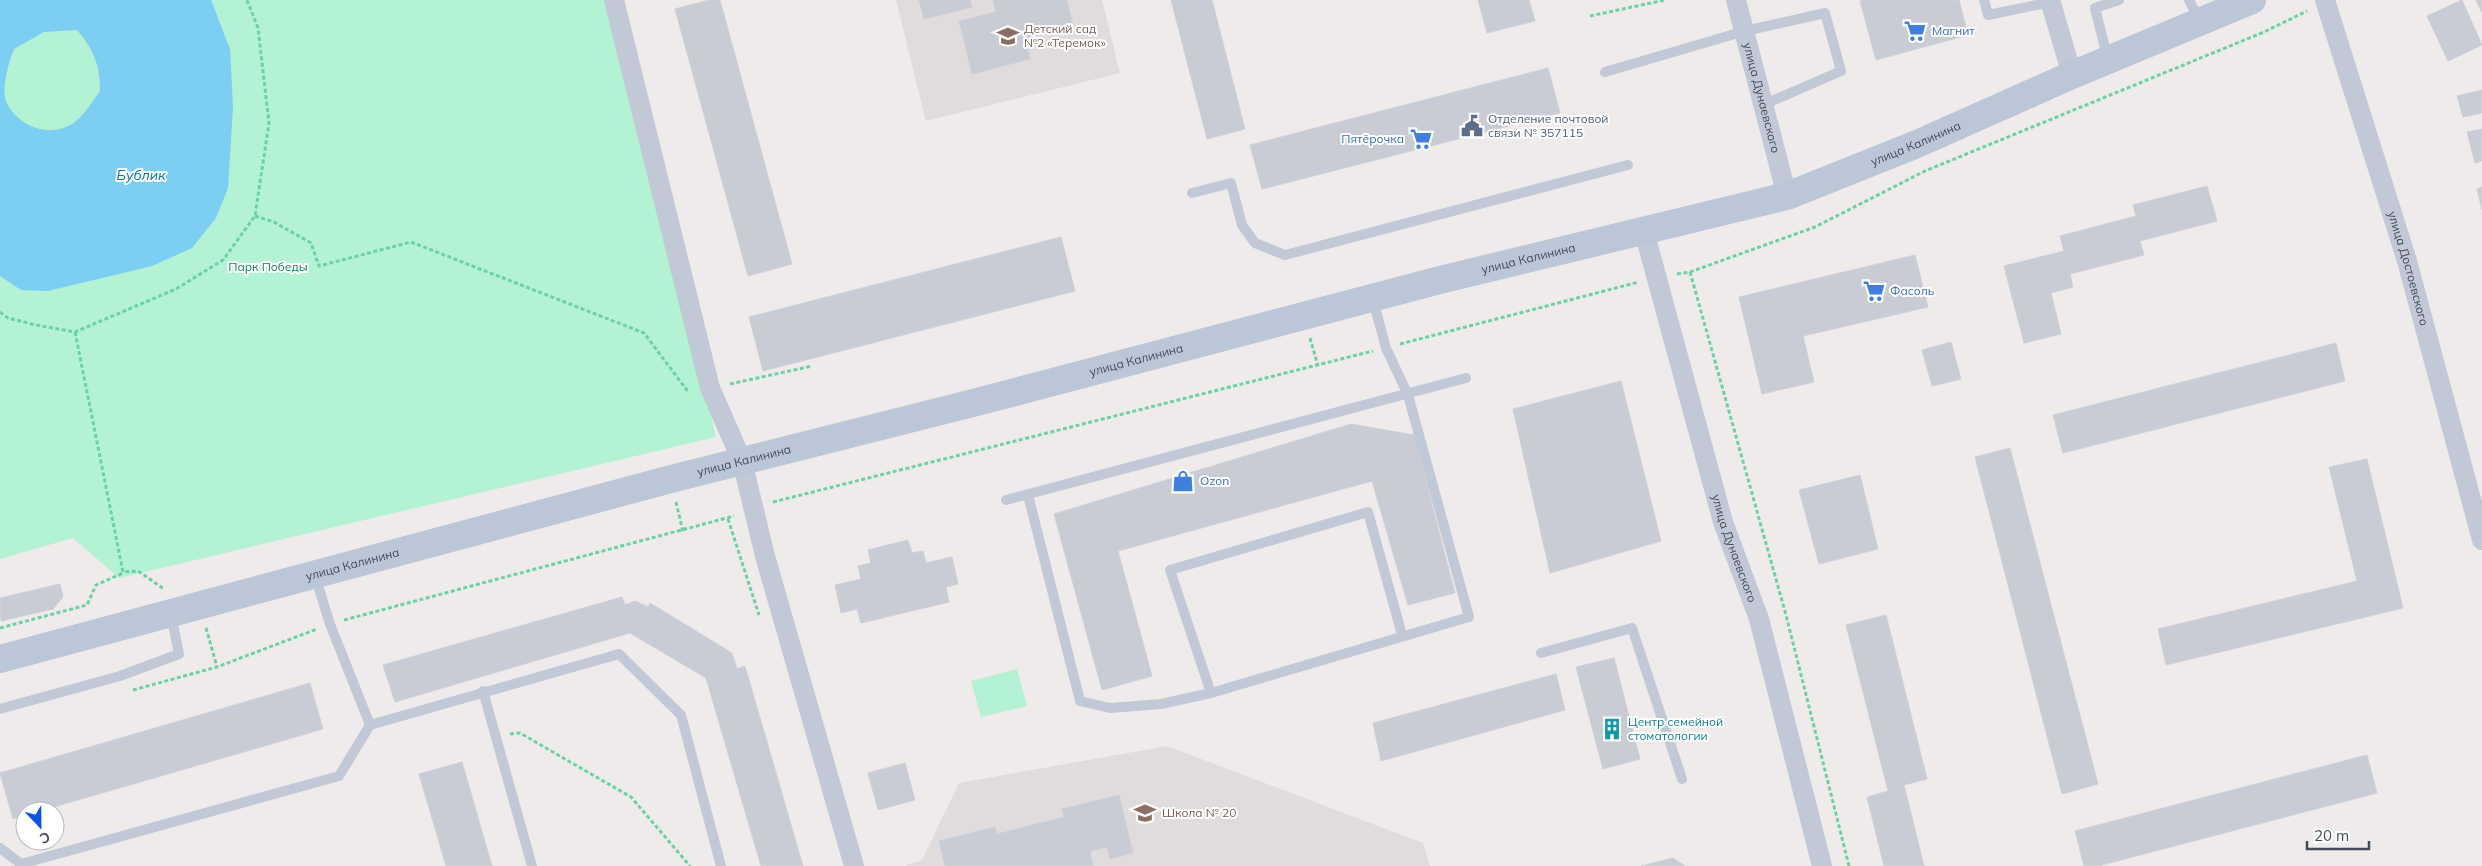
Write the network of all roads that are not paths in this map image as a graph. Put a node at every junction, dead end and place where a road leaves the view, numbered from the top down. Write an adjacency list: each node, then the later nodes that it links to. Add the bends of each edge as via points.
1 (614, 0): 21 (street, via 710,388)
2 (1736, 0): 9 (street, улица Дунаевского)
3 (1984, 0): 6 (lane, via 1988,15)
4 (2119, 0): 10 (lane, via 2095,8)
5 (2252, 0): 8 (main road, улица Калинина)
6 (2051, 1): 12 (street)
7 (2325, 1): 24 (street, улица Достоевского, via 2407,261)
8 (2194, 11): 10 (main road, улица Калинина)
9 (1745, 31): 11 (lane); 13 (street, улица Дунаевского); 13 (lane, via 1826,12 1841,71)
10 (2108, 60): 12 (main road, улица Калинина)
11 (1605, 72)
12 (2072, 74): 16 (main road, улица Калинина, via 1917,144)
13 (1765, 104): 16 (street, улица Дунаевского)
14 (1628, 165): 15 (lane, via 1285,255 1255,243 1242,225 1232,183)
15 (1192, 192)
16 (1787, 196): 17 (main road, улица Калинина)
17 (1644, 231): 18 (main road, улица Калинина); 39 (street, улица Дунаевского, via 1723,522 1759,619)
18 (1373, 299): 20 (lane, via 1386,348); 21 (main road, улица Калинина)
19 (1466, 378): 20 (lane)
20 (1408, 395): 22 (lane); 27 (lane, via 1469,617)
21 (742, 461): 25 (main road, улица Калинина); 38 (street, via 765,556)
22 (1028, 496): 23 (lane); 31 (lane, via 1080,701 1110,708 1161,704)
23 (1006, 500)
24 (2482, 540)
25 (315, 576): 26 (main road, улица Калинина, via 199,606); 33 (lane, via 330,624)
26 (171, 602): 29 (main road, улица Калинина); 32 (lane, via 179,654 120,676)
27 (1402, 635): 31 (lane); 31 (lane, via 1368,512 1170,570)
28 (1541, 653): 34 (lane, via 1632,628)
29 (0, 659)
30 (483, 691): 33 (lane); 36 (lane); 37 (lane, via 619,654 681,715)
31 (1211, 693)
32 (0, 709)
33 (370, 725): 35 (lane, via 339,776 21,864)
34 (1682, 779)
35 (0, 848)
36 (532, 866)
37 (721, 866)
38 (854, 866)
39 (1822, 866)

